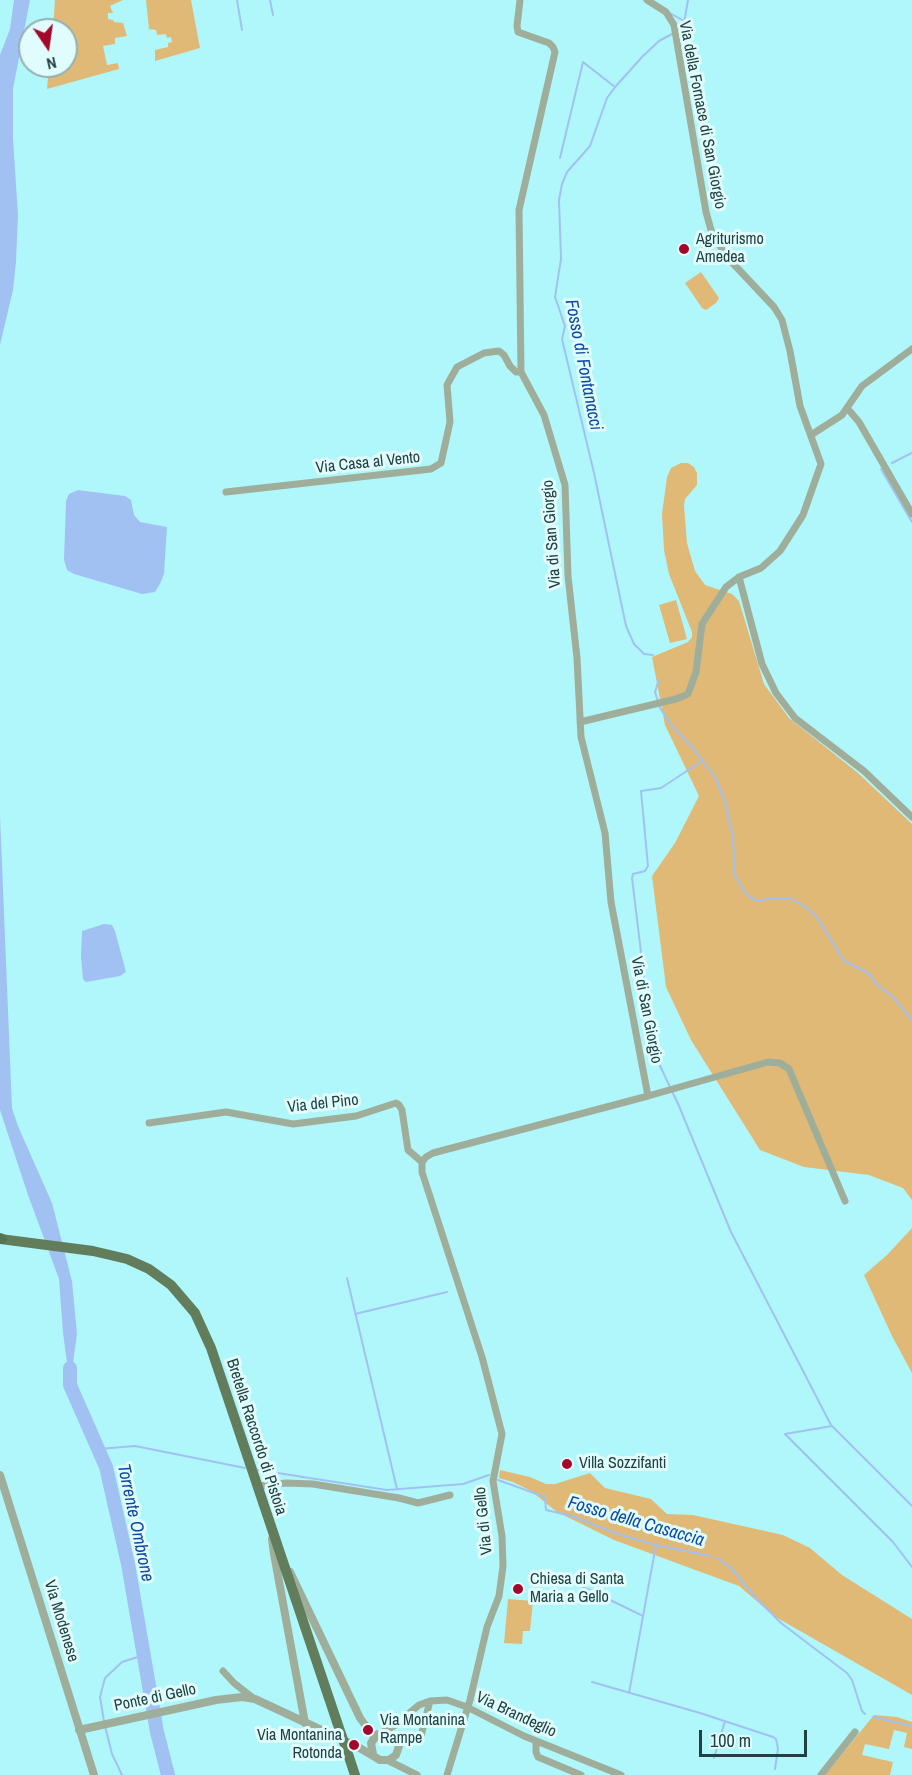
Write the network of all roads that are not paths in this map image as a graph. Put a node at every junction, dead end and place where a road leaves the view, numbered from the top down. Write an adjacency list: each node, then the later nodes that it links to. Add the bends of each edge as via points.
1 (520, 0): 4 (street, Via di San Giorgio, via 518,32 549,43 555,52 519,210)
2 (647, 0): 6 (street, Via della Fornace di San Giorgio, via 668,14 674,25 711,230 726,256 779,315 789,343 800,406)
3 (912, 349): 5 (street, via 865,383)
4 (521, 372): 7 (street, Via Casa al Vento, via 516,372 499,351 484,353 457,367 447,385 450,422 441,463 431,469); 10 (street, Via di San Giorgio, via 544,415 565,485)
5 (847, 408): 6 (street); 8 (street)
6 (811, 435): 9 (street, Via della Fornace di San Giorgio, via 821,464 803,515 771,561)
7 (226, 492)
8 (912, 514)
9 (739, 577): 10 (street, via 726,587 702,624 696,672 688,694); 11 (street, via 762,663 776,693 795,718 864,771)
10 (580, 722): 12 (street, Via di San Giorgio, via 605,833 611,902)
11 (912, 817)
12 (648, 1096): 14 (street, via 433,1154); 15 (street, via 768,1062 780,1063 789,1069)
13 (149, 1123): 14 (street, Via del Pino, via 226,1112 292,1124 356,1116 396,1103 401,1108 408,1150)
14 (422, 1162): 25 (street, Via di Gello, via 502,1434 493,1481 503,1566 499,1596)
15 (845, 1201)
16 (0, 1239): 18 (main road, Bretella Raccordo di Pistoia, via 117,1255 149,1269 171,1285 195,1313 211,1348)
17 (0, 1475): 28 (street, Via Modenese)
18 (257, 1486): 19 (street, via 313,1485 418,1503); 20 (main road, Bretella Raccordo di Pistoia)
19 (450, 1495)
20 (272, 1533): 21 (main road, Bretella Raccordo di Pistoia); 27 (street)
21 (282, 1560): 32 (street); 41 (main road, Bretella Raccordo di Pistoia, bridge)
22 (223, 1671): 23 (street)
23 (255, 1699): 27 (street); 28 (street, Ponte di Gello, via 216,1700)
24 (430, 1701): 25 (street, Via Brandeglio, via 447,1700); 26 (street); 31 (street)
25 (467, 1707): 34 (street, Via Brandeglio); 43 (street, Via di Gello)
26 (402, 1719): 29 (street); 33 (street)
27 (305, 1723): 35 (street)
28 (80, 1730): 40 (street, Via Modenese)
29 (383, 1732): 32 (street); 33 (street, via 393,1735)
30 (855, 1732): 46 (street)
31 (421, 1736)
32 (373, 1740): 35 (street); 36 (street)
33 (398, 1742): 37 (street)
34 (536, 1742): 44 (street, via 538,1757); 45 (street, Via Brandeglio)
35 (358, 1747): 36 (street)
36 (373, 1754): 38 (street)
37 (396, 1755): 38 (street); 39 (street)
38 (387, 1760): 39 (street)
39 (400, 1766): 42 (street)
40 (94, 1775)
41 (355, 1775)
42 (417, 1775)
43 (447, 1775)
44 (582, 1775)
45 (621, 1775)
46 (821, 1775)

